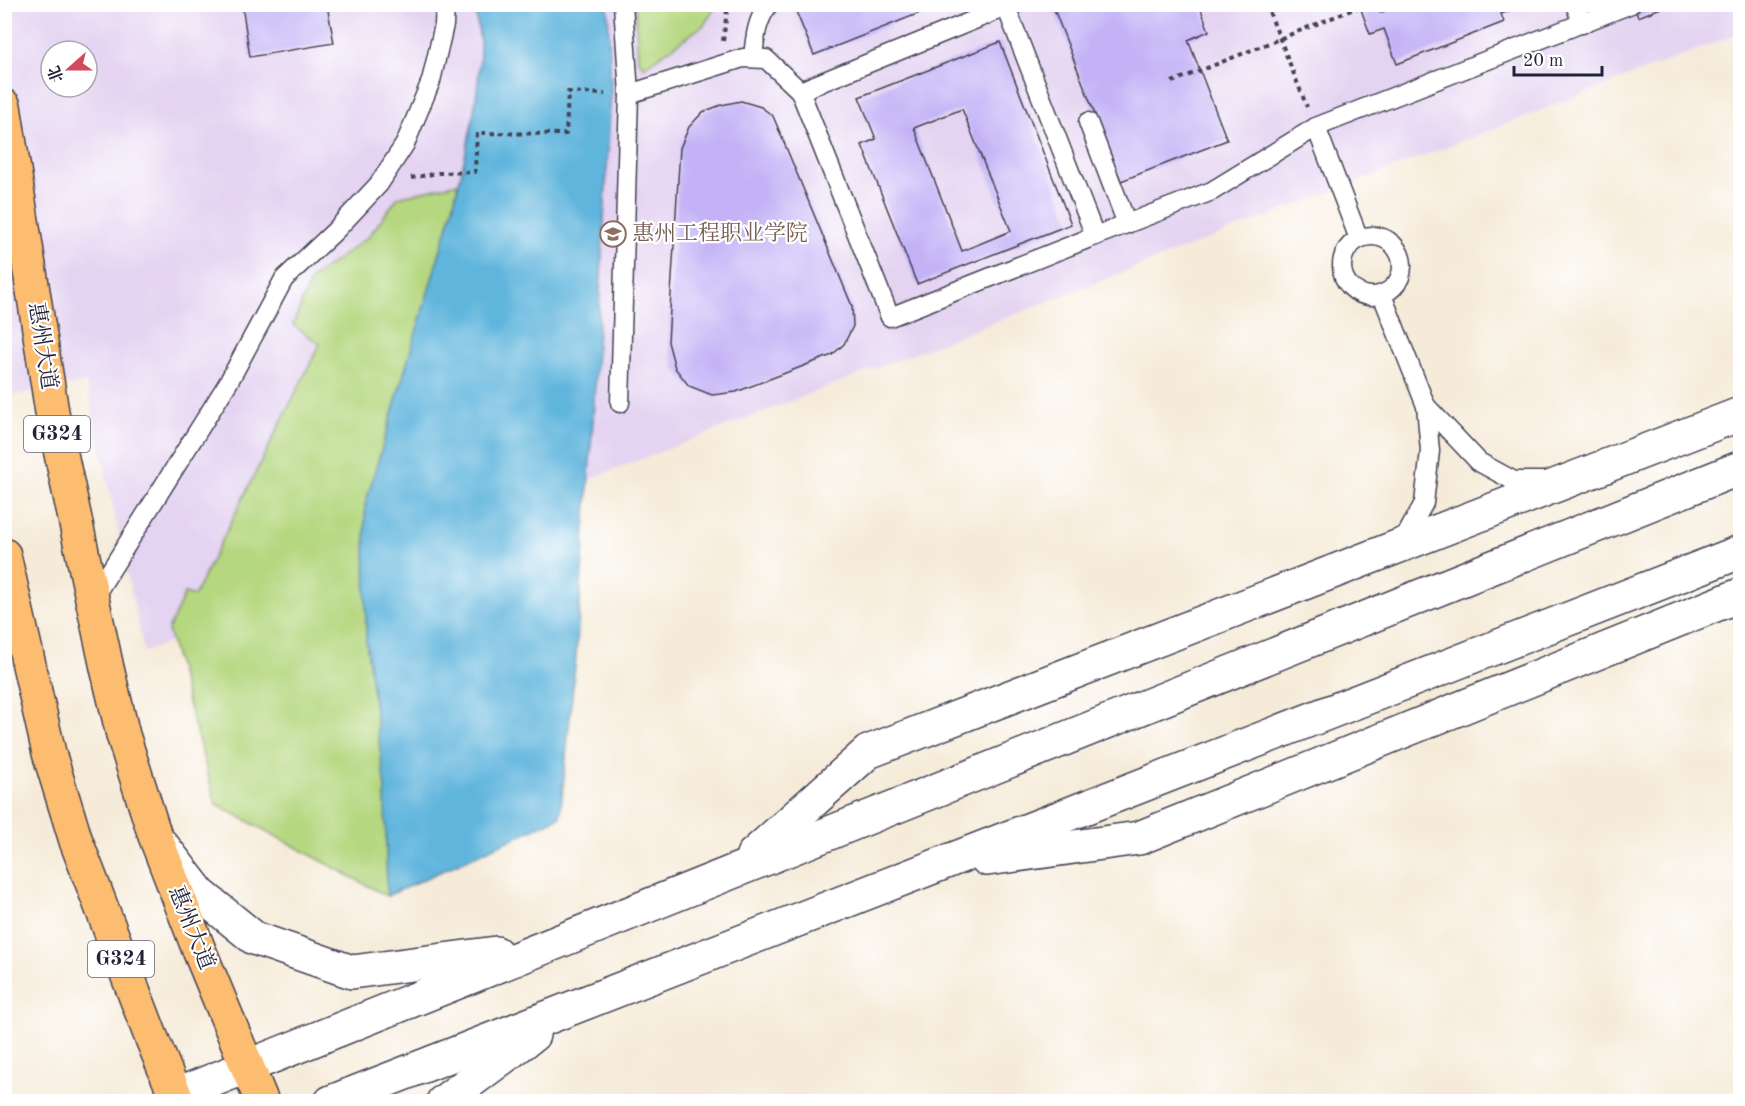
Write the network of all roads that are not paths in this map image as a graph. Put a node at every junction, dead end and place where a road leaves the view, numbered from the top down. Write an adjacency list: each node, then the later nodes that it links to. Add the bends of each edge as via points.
1 (445, 4): 27 (lane, via 431,81 405,144 379,184 284,279 228,382)
2 (623, 4): 10 (lane)
3 (769, 4): 8 (lane, via 755,33)
4 (1575, 4): 7 (lane)
5 (1631, 4): 7 (lane)
6 (1006, 6): 9 (lane); 15 (lane)
7 (1582, 24): 13 (lane)
8 (753, 58): 9 (lane, via 766,59); 10 (lane)
9 (800, 91): 15 (lane, via 890,317)
10 (629, 94): 18 (lane)
11 (4, 106): 27 (highway, 惠州大道 / G324, via 52,412)
12 (1088, 122): 14 (lane)
13 (1316, 127): 14 (lane, via 1212,191); 16 (lane)
14 (1127, 224): 15 (lane)
15 (1095, 236)
16 (1359, 239): 17 (lane, via 1344,254 1344,277 1360,294); 17 (lane, via 1385,239 1401,255 1400,279)
17 (1382, 295): 19 (lane)
18 (620, 403)
19 (1426, 406): 22 (lane, via 1479,462 1514,481); 23 (lane, via 1430,451 1424,503)
20 (1740, 414): 22 (street)
21 (1740, 468): 30 (street)
22 (1567, 481): 23 (street)
23 (1400, 546): 30 (street, via 868,752)
24 (1740, 552): 29 (street)
25 (4, 555): 34 (highway, G324, via 49,753 76,841)
26 (1740, 595): 29 (street, via 1138,838)
27 (92, 600): 28 (highway, 惠州大道 / G324, via 106,668)
28 (153, 828): 31 (street, via 200,894 254,938 352,972); 33 (highway, 惠州大道 / G324)
29 (932, 867): 32 (street)
30 (738, 869): 31 (street)
31 (543, 948): 33 (street)
32 (567, 1010): 36 (street); 37 (street)
33 (248, 1066): 34 (street); 35 (highway, G324)
34 (174, 1091)
35 (262, 1101)
36 (331, 1101)
37 (443, 1101)

